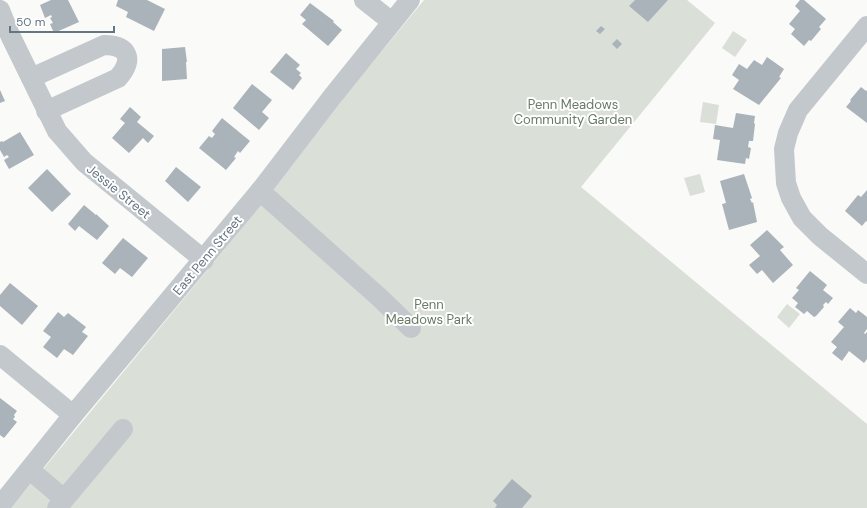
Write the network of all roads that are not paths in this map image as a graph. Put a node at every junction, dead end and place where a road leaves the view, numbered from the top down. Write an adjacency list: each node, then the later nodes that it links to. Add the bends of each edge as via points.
1 (364, 0): 4 (street)
2 (410, 0): 4 (street, East Penn Street)
3 (0, 10): 6 (street, Jessie Street)
4 (392, 22): 9 (street, East Penn Street)
5 (867, 26): 11 (street, via 798,110 784,149 786,183 802,218)
6 (5, 37): 7 (street, Jessie Street)
7 (30, 78): 8 (street, Jessie Street); 8 (street, via 104,45 115,45 124,52 128,60 126,70 118,78)
8 (46, 111): 10 (street, Jessie Street, via 57,131 84,162)
9 (260, 192): 10 (street, East Penn Street); 12 (street)
10 (204, 260): 14 (street, East Penn Street)
11 (867, 274)
12 (411, 328)
13 (0, 355): 14 (street)
14 (73, 415): 16 (street, East Penn Street)
15 (123, 429): 17 (street)
16 (30, 470): 17 (street); 18 (street, East Penn Street)
17 (61, 503)
18 (0, 506)

